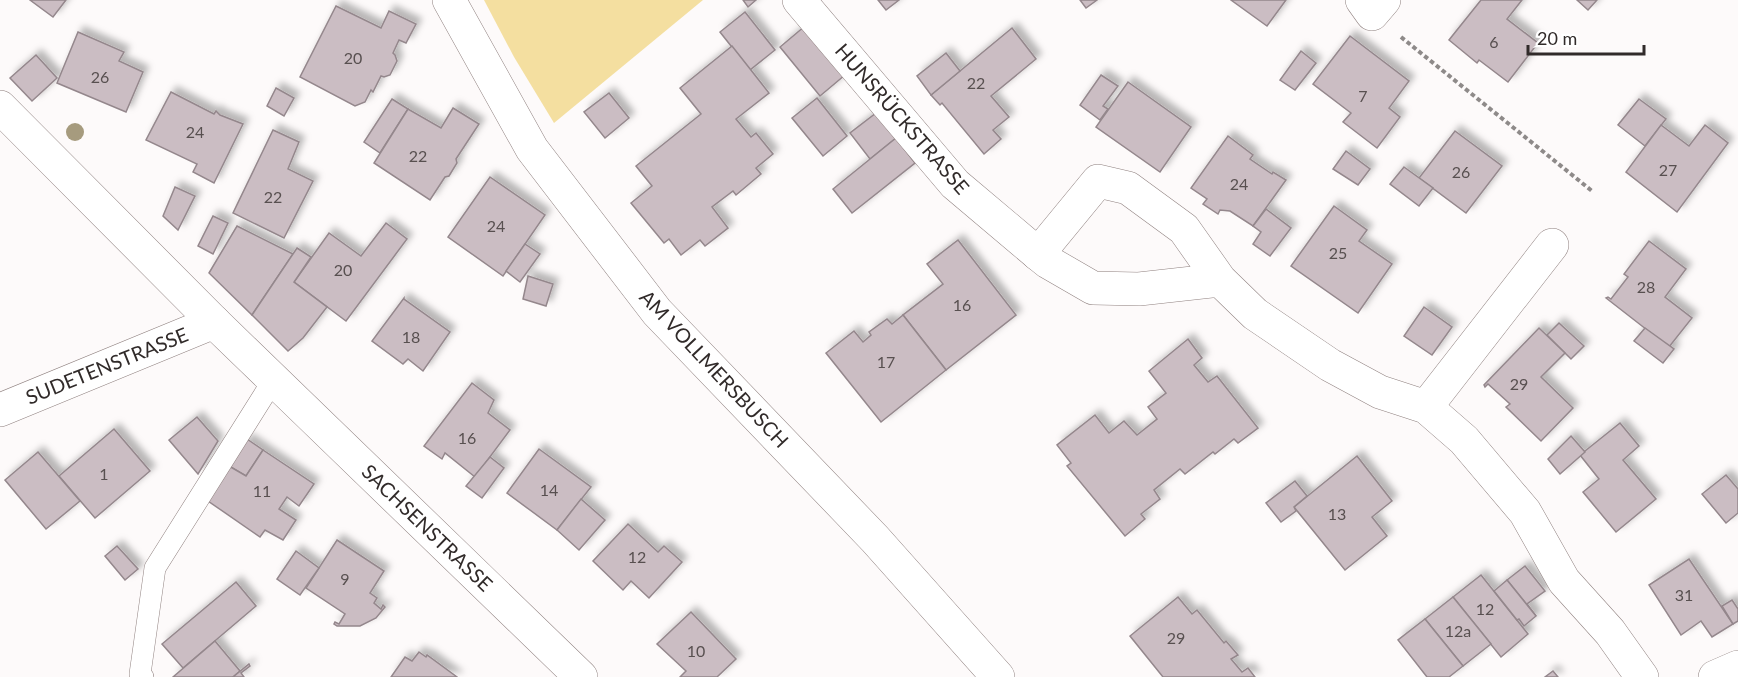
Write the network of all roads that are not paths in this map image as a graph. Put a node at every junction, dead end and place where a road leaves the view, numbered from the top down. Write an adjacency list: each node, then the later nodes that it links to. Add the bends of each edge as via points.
1 (449, 0): 14 (street, AM VOLLMERSBUSCH, via 532,149 657,312 874,539)
2 (799, 0): 5 (street, HUNSRÜCKSTRASSE, via 955,184)
3 (0, 107): 7 (street, SACHSENSTRASSE)
4 (1552, 245): 9 (street)
5 (1038, 254): 6 (street, HUNSRÜCKSTRASSE, via 1093,288 1139,289); 6 (street, via 1098,181 1128,188 1184,230)
6 (1220, 280): 9 (street, via 1255,314 1330,365 1380,392)
7 (214, 322): 8 (street, SACHSENSTRASSE); 10 (street, SUDETENSTRASSE)
8 (274, 379): 12 (lane, via 155,568 140,674); 13 (street, SACHSENSTRASSE)
9 (1426, 407): 15 (street, via 1464,440 1525,512 1564,581 1610,632)
10 (0, 410)
11 (1738, 667): 16 (street)
12 (143, 677)
13 (581, 677)
14 (998, 677)
15 (1642, 677)
16 (1715, 677)

